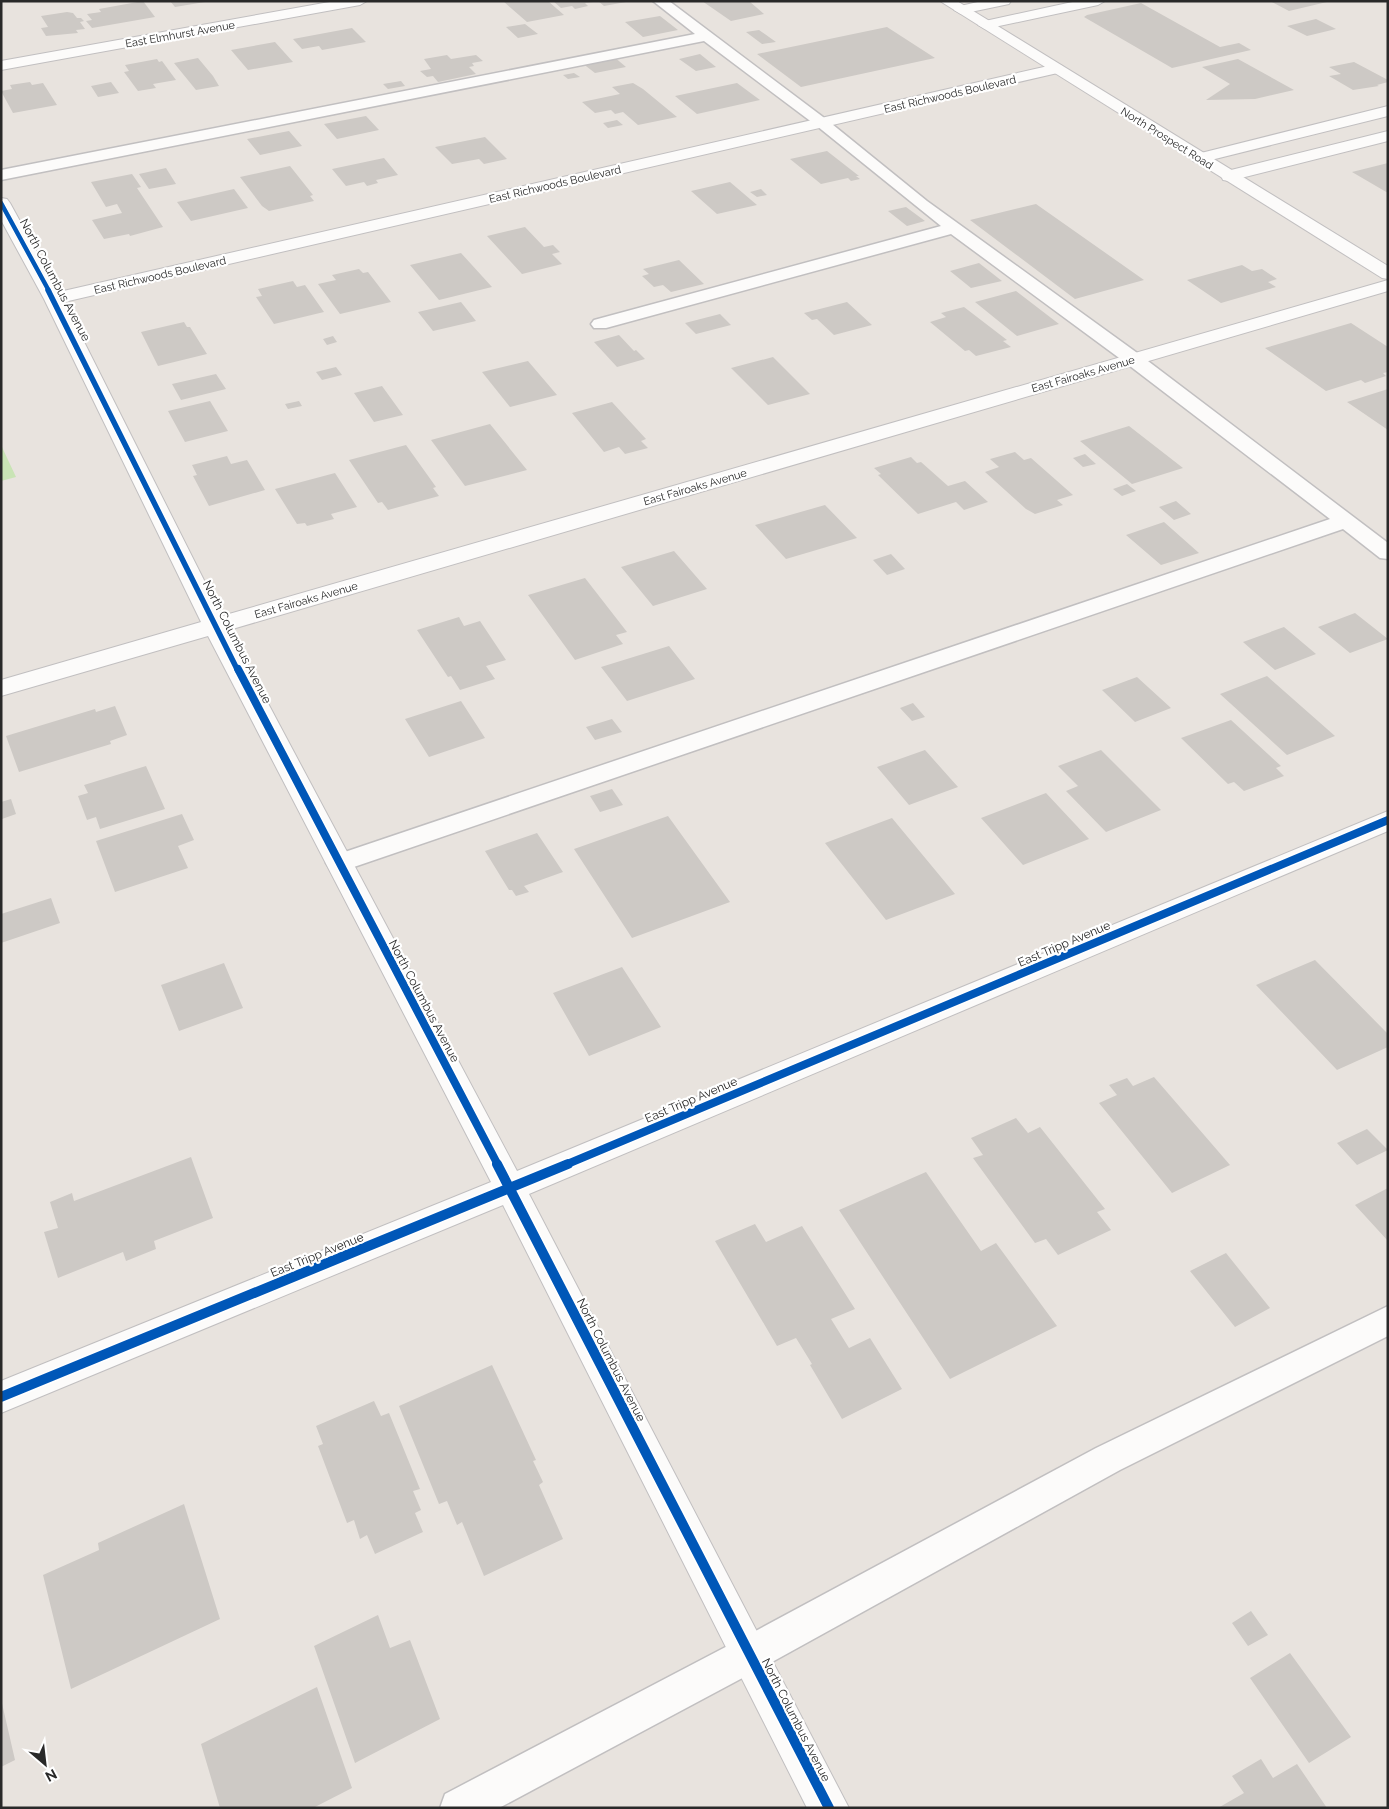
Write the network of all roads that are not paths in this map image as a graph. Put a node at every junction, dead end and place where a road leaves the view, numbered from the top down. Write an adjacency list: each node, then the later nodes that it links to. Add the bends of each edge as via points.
1 (360, 1): 9 (street, East Elmhurst Avenue)
2 (660, 1): 8 (lane)
3 (947, 1): 6 (street, North Prospect Road)
4 (1004, 1): 6 (street)
5 (1098, 1): 7 (street)
6 (961, 10): 7 (street, North Prospect Road)
7 (985, 25): 10 (street, North Prospect Road)
8 (707, 36): 12 (lane); 15 (lane)
9 (1, 66)
10 (1057, 69): 12 (street, East Richwoods Boulevard); 14 (street, North Prospect Road)
11 (1388, 111): 14 (street)
12 (822, 123): 18 (lane); 21 (street, East Richwoods Boulevard)
13 (1388, 136): 16 (street)
14 (1199, 158): 16 (street, North Prospect Road)
15 (1, 175)
16 (1229, 176): 19 (street, North Prospect Road)
17 (1, 204): 21 (street, North Columbus Avenue)
18 (954, 228): 22 (lane); 23 (lane)
19 (1388, 274)
20 (1388, 285): 23 (street, East Fairoaks Avenue)
21 (53, 299): 26 (street, North Columbus Avenue)
22 (600, 324)
23 (1133, 359): 24 (lane); 26 (street, East Fairoaks Avenue)
24 (1345, 521): 25 (lane); 29 (lane)
25 (1388, 554)
26 (215, 626): 27 (street, East Fairoaks Avenue); 29 (street, North Columbus Avenue)
27 (1, 688)
28 (1388, 820): 30 (street, East Tripp Avenue)
29 (339, 863): 30 (street, North Columbus Avenue)
30 (510, 1188): 32 (street, East Tripp Avenue); 33 (street, North Columbus Avenue)
31 (1388, 1320): 33 (lane, via 1108,1459)
32 (1, 1397)
33 (750, 1654): 34 (lane); 35 (street, North Columbus Avenue)
34 (459, 1808)
35 (829, 1808)

